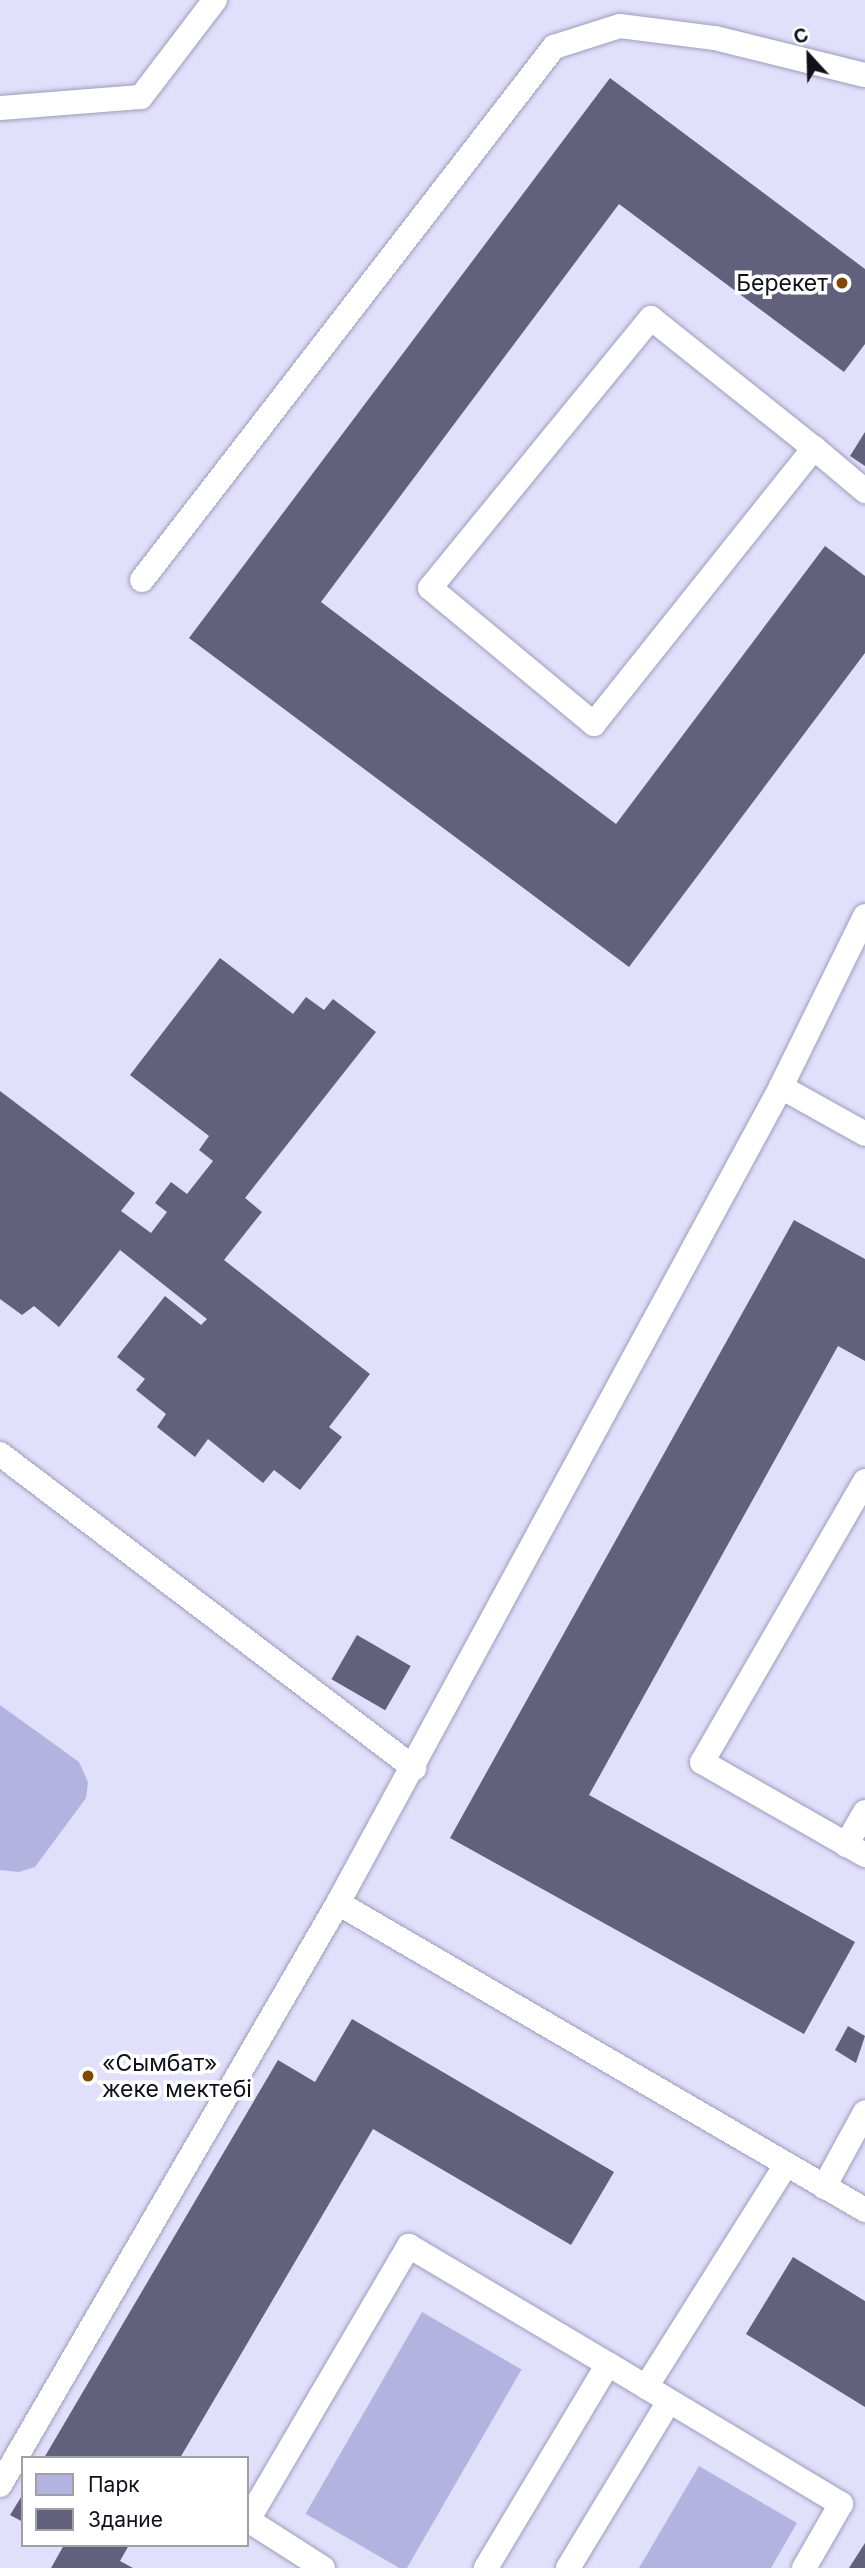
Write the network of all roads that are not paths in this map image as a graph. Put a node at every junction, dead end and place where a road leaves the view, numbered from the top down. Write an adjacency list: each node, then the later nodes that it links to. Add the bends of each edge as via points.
1 (215, 0): 3 (lane, via 141,97)
2 (865, 75): 6 (lane, via 715,38 620,26 554,47)
3 (0, 108)
4 (814, 448): 4 (lane, via 651,318 430,588 594,724); 5 (lane)
5 (865, 491)
6 (142, 580)
7 (865, 916): 8 (lane)
8 (781, 1087): 9 (lane); 12 (lane)
9 (865, 1133)
10 (0, 1454): 12 (lane)
11 (865, 1481): 14 (lane, via 702,1762)
12 (414, 1768): 15 (lane)
13 (865, 1812): 14 (lane)
14 (856, 1850)
15 (338, 1903): 17 (lane); 23 (lane)
16 (865, 2112): 18 (lane)
17 (786, 2165): 18 (lane); 21 (lane)
18 (824, 2187): 19 (lane)
19 (865, 2210)
20 (608, 2364): 21 (lane); 24 (lane, via 410,2246 248,2520); 25 (lane)
21 (646, 2387): 22 (lane)
22 (668, 2401): 26 (lane); 27 (lane, via 841,2504)
23 (0, 2485)
24 (323, 2568)
25 (486, 2568)
26 (568, 2568)
27 (804, 2568)

